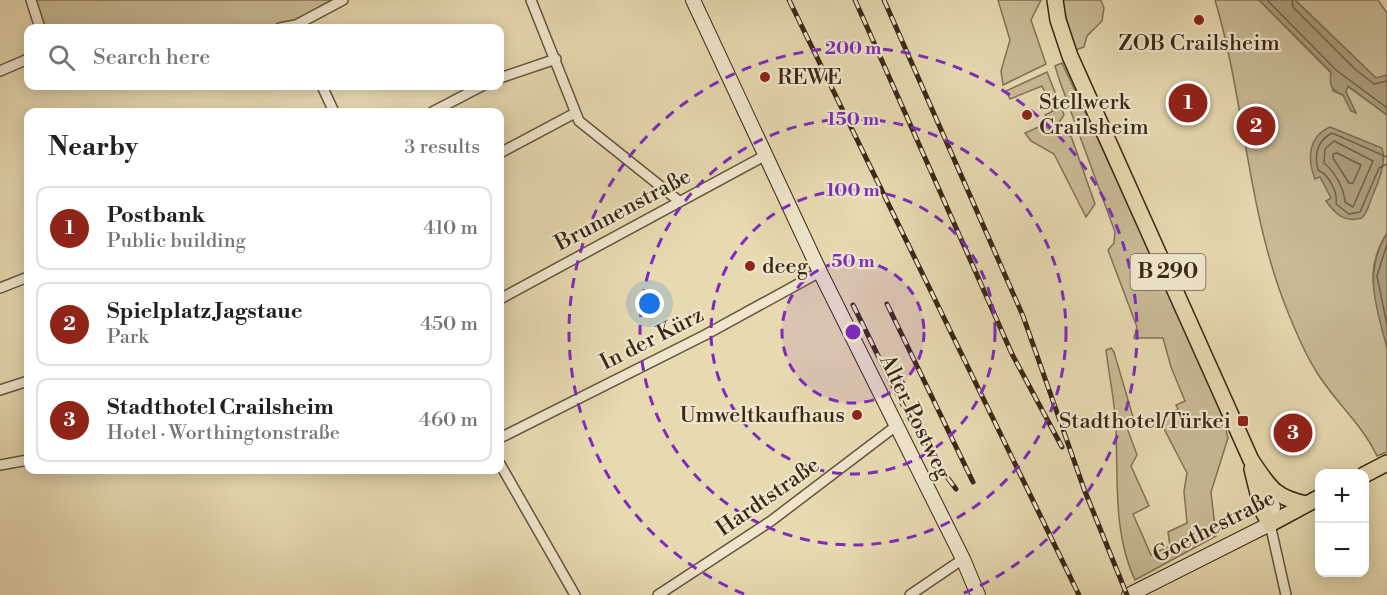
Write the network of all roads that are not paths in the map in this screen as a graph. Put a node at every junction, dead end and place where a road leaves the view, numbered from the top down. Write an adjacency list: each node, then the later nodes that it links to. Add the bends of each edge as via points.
1 (31, 0): 6 (street)
2 (343, 0): 7 (street)
3 (531, 0): 8 (street)
4 (693, 0): 18 (main road, Alter Postweg)
5 (1054, 0): 28 (main road, B 290, via 1070,56)
6 (39, 24)
7 (301, 24)
8 (556, 59): 11 (street); 16 (street)
9 (24, 61): 10 (street)
10 (0, 71)
11 (504, 77)
12 (324, 90): 14 (street)
13 (474, 90): 15 (street)
14 (332, 108)
15 (440, 108)
16 (575, 113): 17 (street); 19 (street, via 585,128)
17 (504, 151)
18 (766, 155): 19 (street, Brunnenstraße); 20 (main road, Alter Postweg)
19 (679, 201): 23 (street, Brunnenstraße)
20 (820, 272): 26 (main road, Alter Postweg); 27 (street, In der Kürz)
21 (24, 279): 22 (street)
22 (0, 288)
23 (504, 297)
24 (24, 382): 25 (street)
25 (0, 390)
26 (896, 426): 37 (main road, Alter Postweg); 40 (street, Hardtstraße, via 771,521)
27 (504, 436)
28 (1251, 460): 34 (main road, B 290); 36 (main road, B 290, via 1262,510)
29 (24, 461): 31 (street)
30 (1387, 463): 33 (main road)
31 (0, 465)
32 (504, 471): 39 (street)
33 (1369, 473)
34 (1265, 483): 35 (main road, B 290, via 1287,500); 36 (main road, via 1273,507)
35 (1313, 501): 36 (main road, Goethestraße / B 290)
36 (1270, 524): 42 (main road, Goethestraße); 43 (street)
37 (963, 559): 38 (main road, Alter Postweg); 41 (street)
38 (978, 594)
39 (575, 595)
40 (658, 595)
41 (910, 595)
42 (1129, 595)
43 (1286, 595)

